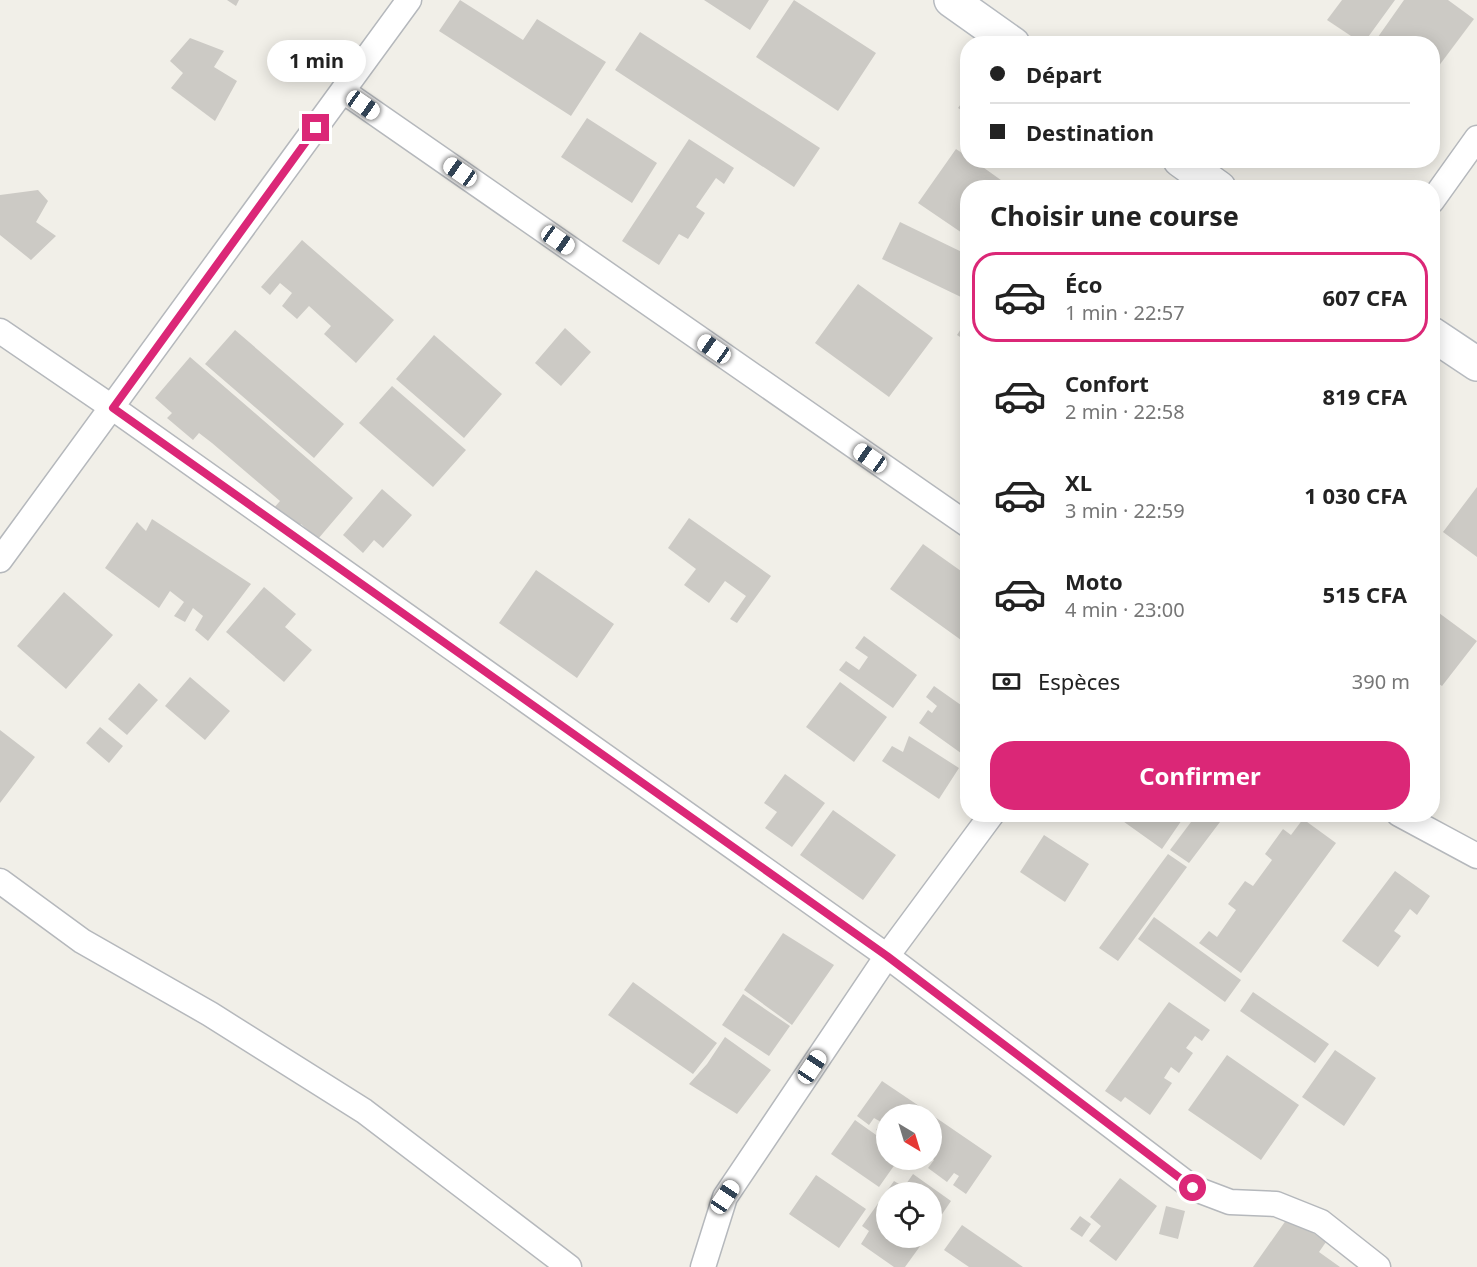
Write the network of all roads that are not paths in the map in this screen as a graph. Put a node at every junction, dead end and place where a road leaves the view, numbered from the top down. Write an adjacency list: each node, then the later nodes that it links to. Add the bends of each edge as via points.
1 (409, 0): 4 (street)
2 (951, 0): 3 (street)
3 (1002, 36)
4 (343, 91): 12 (street); 13 (street)
5 (1477, 138): 8 (street)
6 (1191, 168): 7 (street)
7 (1208, 180)
8 (1440, 190)
9 (0, 331): 12 (street)
10 (1440, 339): 11 (street)
11 (1477, 364)
12 (113, 408): 14 (street); 19 (street)
13 (960, 519)
14 (0, 560)
15 (986, 822): 19 (street)
16 (1414, 822): 17 (street)
17 (1477, 856)
18 (0, 881): 20 (street, via 82,941 210,1014 364,1111)
19 (887, 956): 21 (street, via 725,1197); 22 (street, via 1193,1188 1230,1202 1276,1204 1320,1222)
20 (569, 1267)
21 (703, 1267)
22 (1378, 1267)

